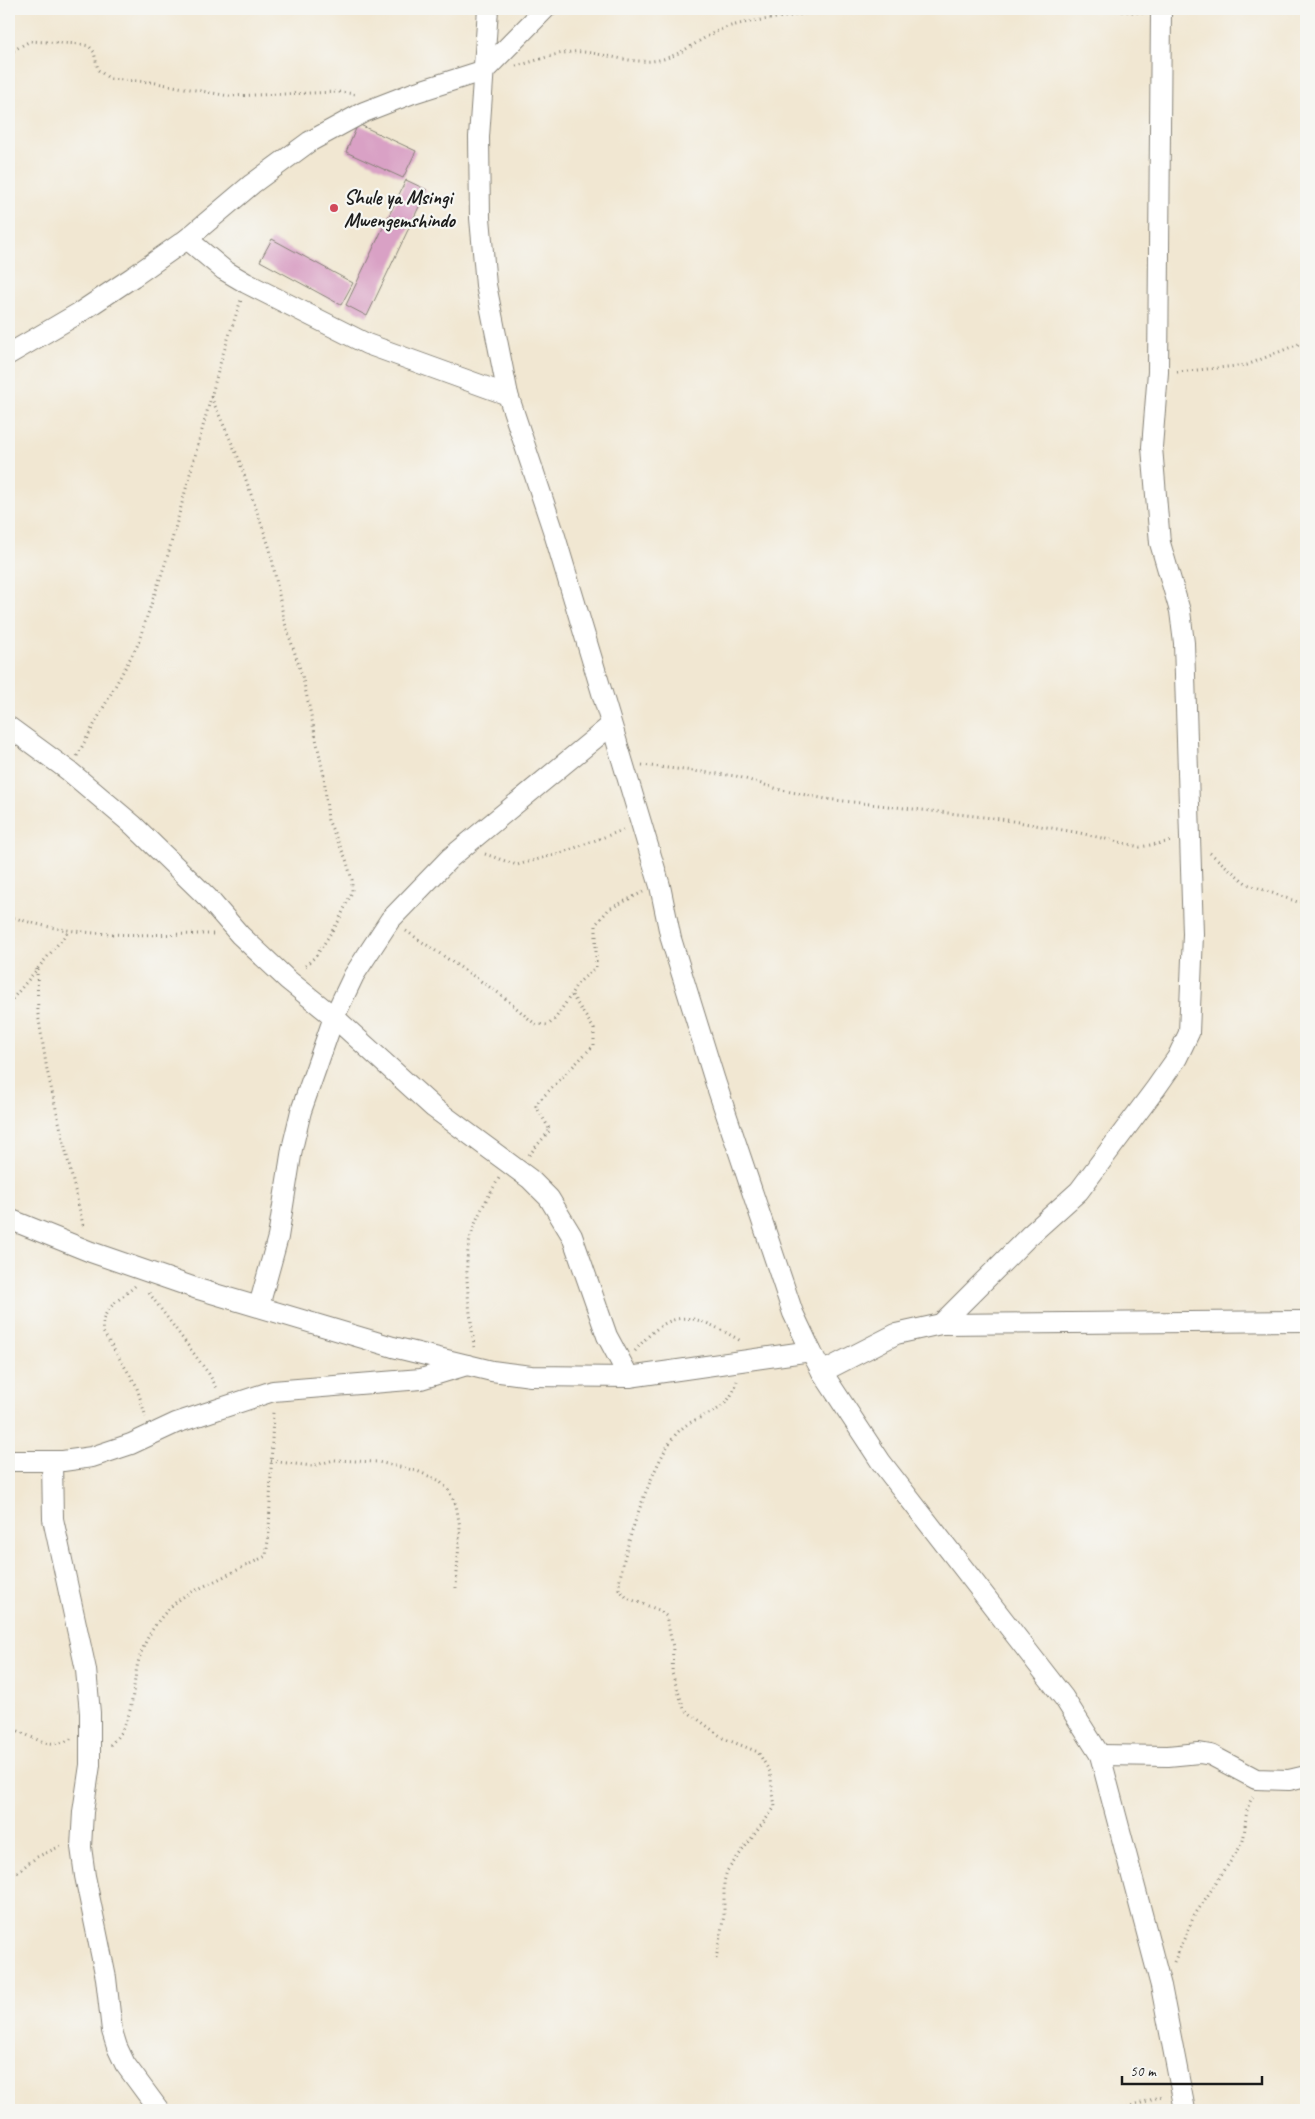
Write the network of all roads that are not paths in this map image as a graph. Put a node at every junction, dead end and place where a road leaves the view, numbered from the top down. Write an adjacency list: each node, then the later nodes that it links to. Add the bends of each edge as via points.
1 (488, 9): 4 (street)
2 (545, 9): 4 (street)
3 (1161, 12): 14 (street, via 1158,372 1152,447 1160,543 1182,626 1193,934 1189,1033 1177,1058 1079,1191)
4 (485, 70): 5 (street, via 364,112 309,142 252,184); 7 (street, via 479,137 480,218 486,285)
5 (187, 239): 6 (street, via 79,313); 7 (street, via 224,270 246,283 367,344)
6 (9, 354)
7 (508, 395): 8 (street, via 554,533)
8 (610, 726): 10 (street, via 461,849 390,920 354,975); 15 (street, via 660,886 671,938 718,1091 793,1313)
9 (9, 727): 10 (street, via 69,771 139,831 288,980)
10 (334, 1017): 12 (street, via 301,1111 278,1236); 17 (street, via 434,1108 512,1165 549,1198 572,1236 598,1315)
11 (9, 1219): 12 (street, via 148,1278)
12 (259, 1306): 16 (street, via 384,1344)
13 (1306, 1321): 14 (street)
14 (940, 1324): 18 (street, via 896,1334)
15 (811, 1351): 17 (street, via 740,1363); 18 (street)
16 (471, 1366): 17 (street, via 531,1376); 20 (street, via 421,1380 273,1391 176,1422 92,1457)
17 (626, 1372)
18 (822, 1372): 21 (street, via 881,1462 1064,1698)
19 (9, 1461): 20 (street)
20 (52, 1461): 23 (street, via 54,1519 86,1670 90,1765 81,1847 85,1876 106,1978 112,2031 125,2064)
21 (1100, 1756): 22 (street, via 1211,1755 1256,1779 1290,1780); 24 (street, via 1161,1986)
22 (1306, 1776)
23 (160, 2110)
24 (1185, 2110)

